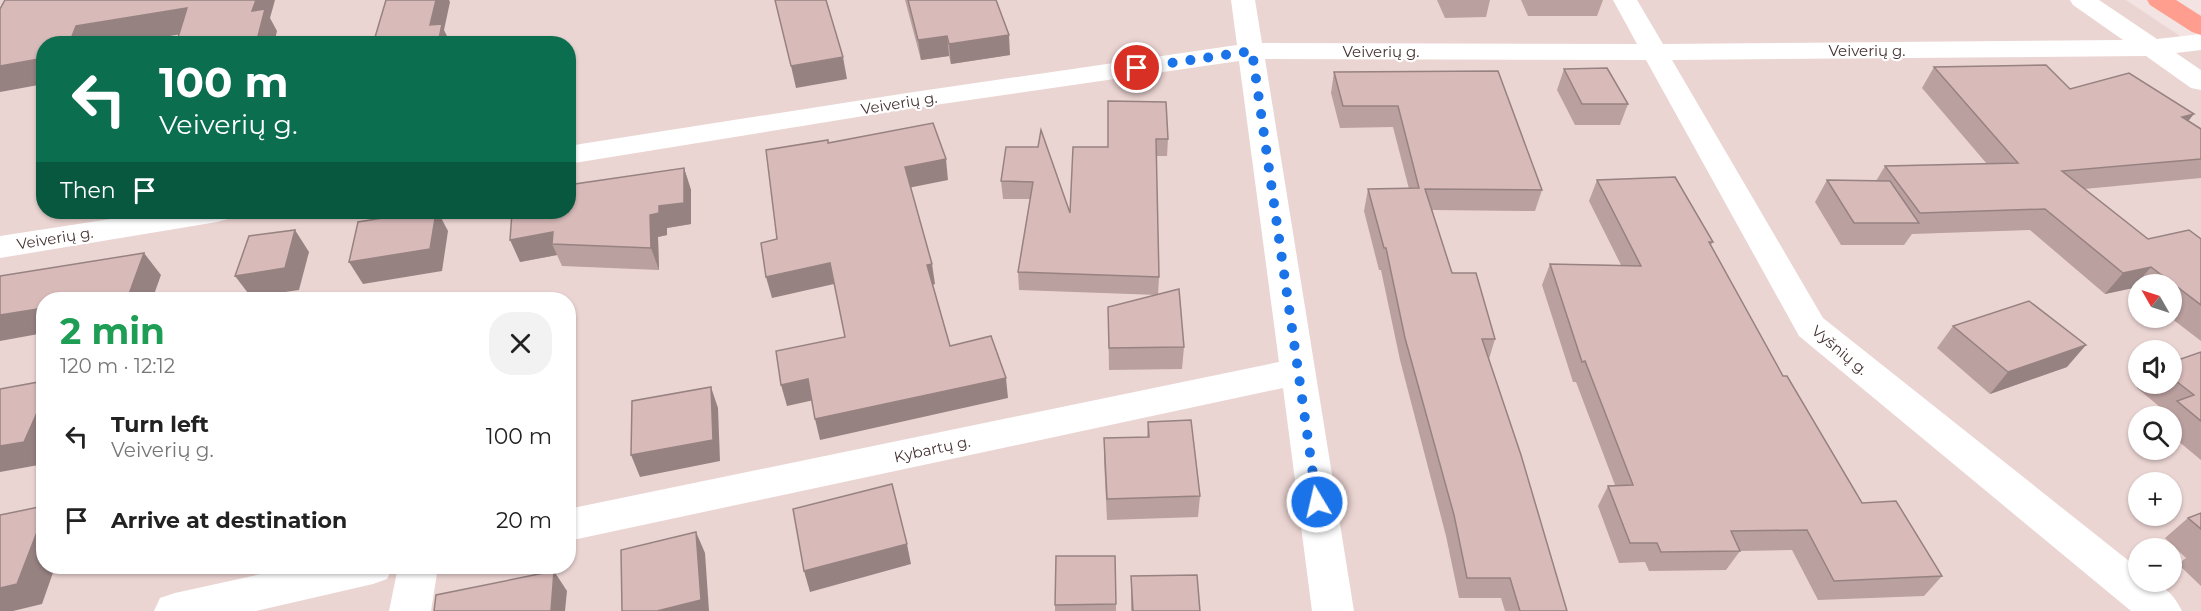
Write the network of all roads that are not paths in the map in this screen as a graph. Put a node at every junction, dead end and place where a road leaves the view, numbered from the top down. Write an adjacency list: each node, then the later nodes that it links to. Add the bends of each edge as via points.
1 (1243, 0): 8 (street)
2 (1625, 0): 9 (street, Vyšnių g.)
3 (2082, 0): 7 (street)
4 (2159, 0): 5 (main road)
5 (2201, 27)
6 (2201, 42): 7 (street, Veiverių g.)
7 (2151, 48): 9 (street, Veiverių g.); 10 (street)
8 (1252, 51): 9 (street, Veiverių g.); 11 (street, Veiverių g.); 14 (street)
9 (1653, 52): 21 (street, Vyšnių g., via 1810,327)
10 (2201, 82)
11 (576, 154)
12 (174, 219): 13 (street, Veiverių g.)
13 (0, 247)
14 (1296, 372): 15 (street, Kybartų g.); 20 (street)
15 (576, 523)
16 (342, 574): 18 (street)
17 (417, 574): 19 (street)
18 (175, 611)
19 (410, 611)
20 (1334, 611)
21 (2161, 611)

